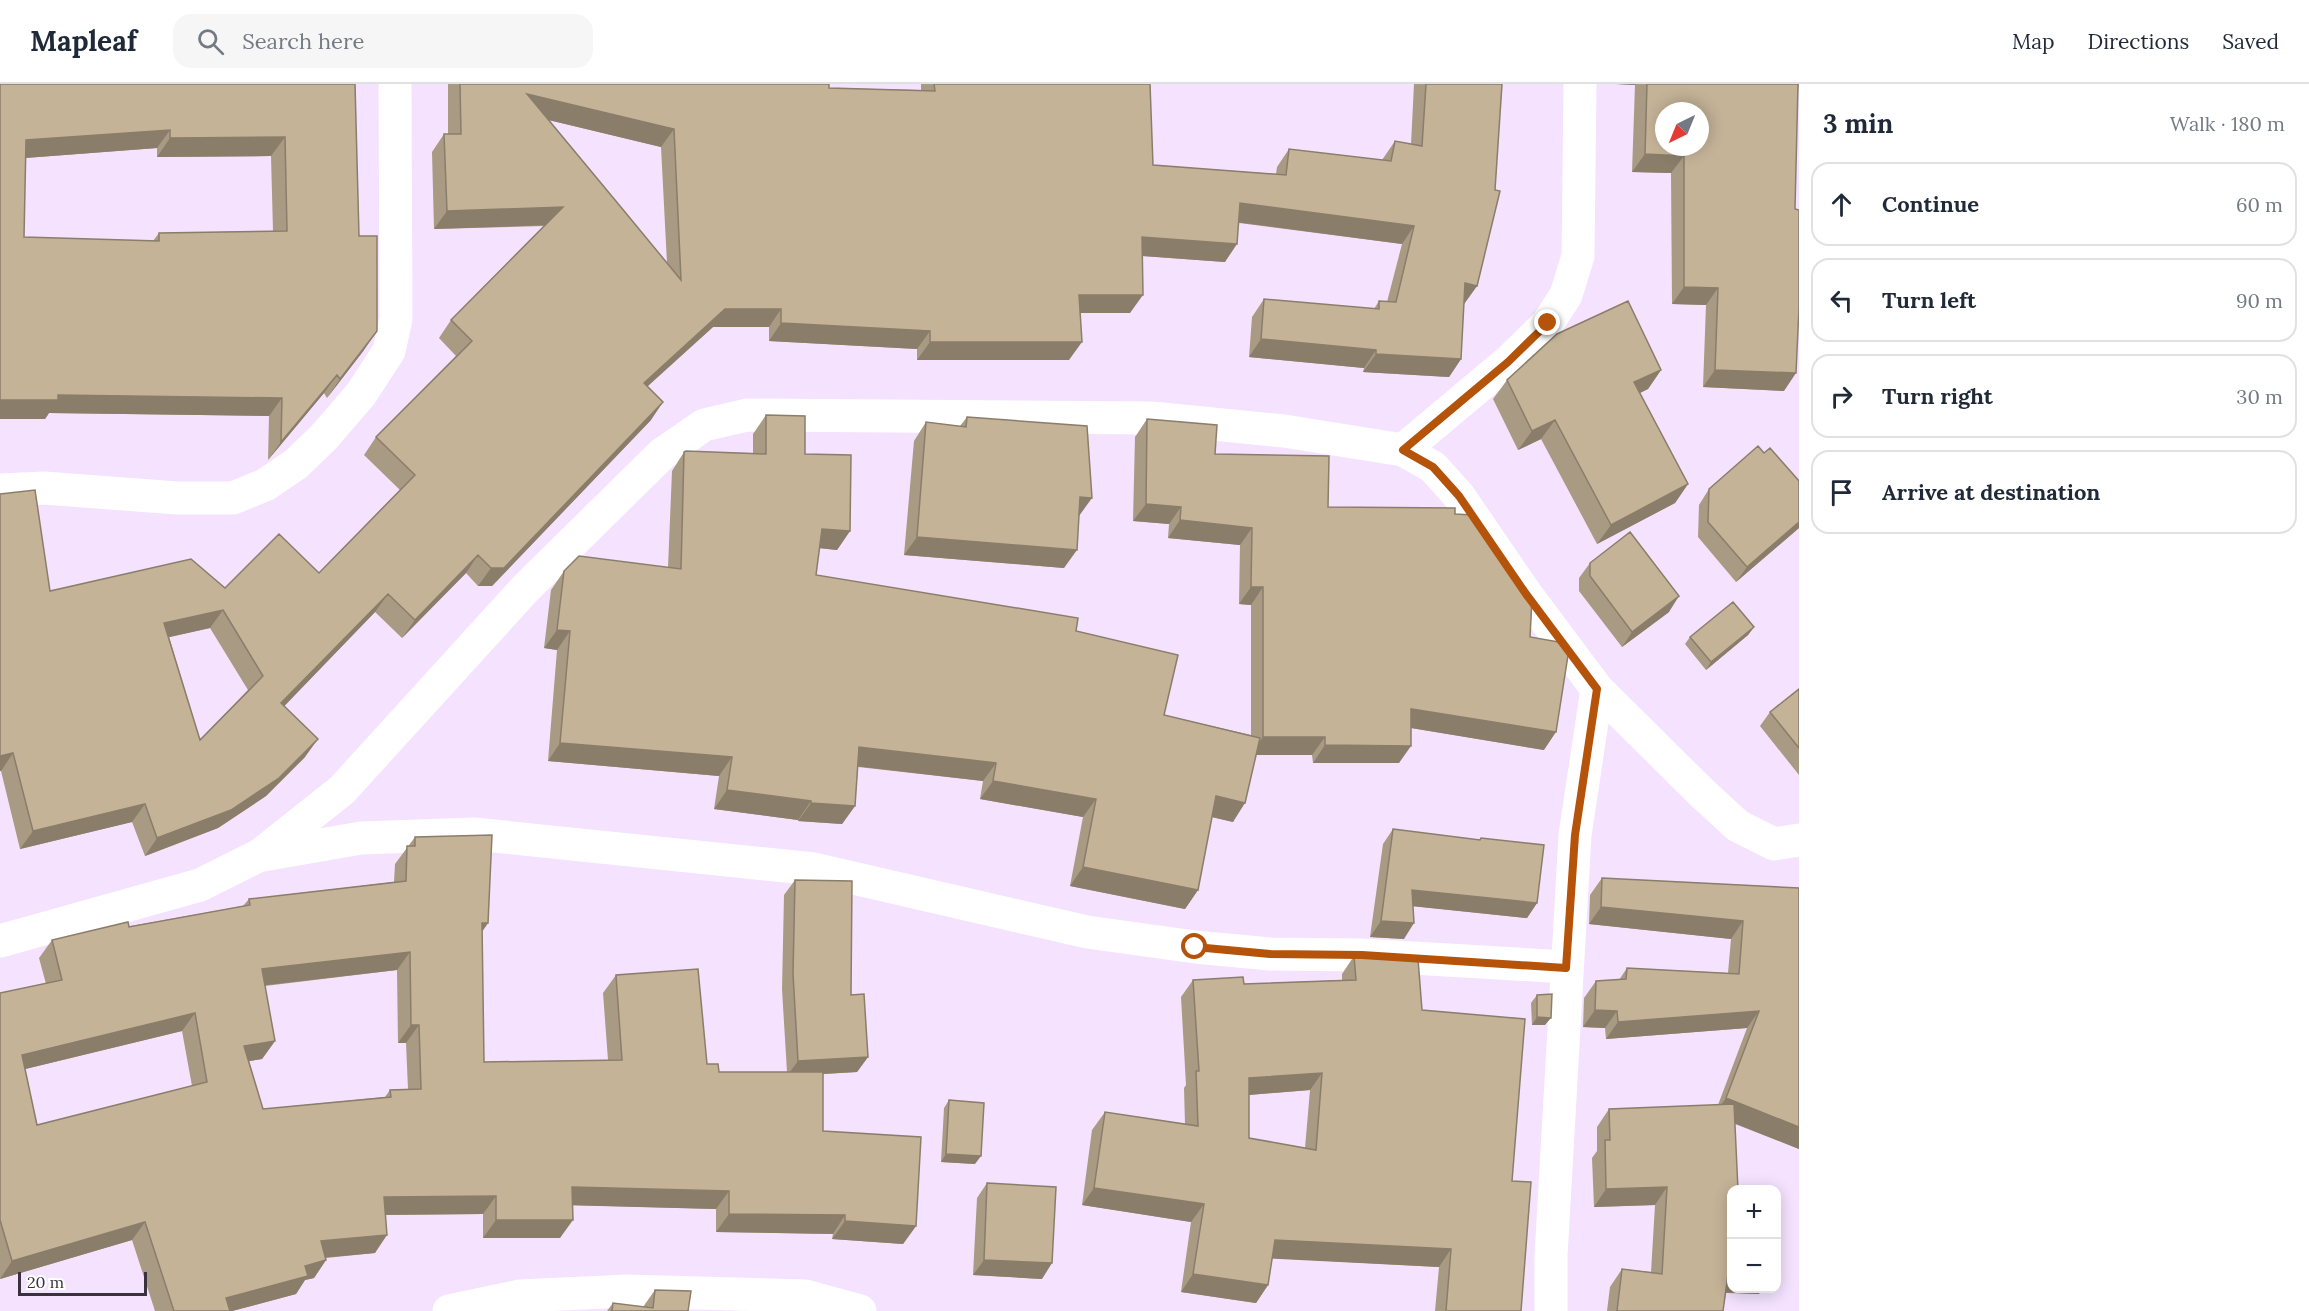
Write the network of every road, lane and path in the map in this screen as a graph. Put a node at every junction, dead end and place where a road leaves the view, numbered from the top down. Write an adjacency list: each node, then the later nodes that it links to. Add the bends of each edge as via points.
1 (395, 84): 4 (street, via 396,319 389,351 361,394 324,437 296,464 265,485 233,498 44,488)
2 (1580, 84): 3 (street, via 1578,256 1566,295 1548,323 1508,362)
3 (1403, 450): 5 (street, via 1433,467 1459,496); 7 (street, via 1284,431 1152,418 747,415 704,425 662,454 525,589 342,790)
4 (0, 490)
5 (1597, 689): 6 (street, via 1738,826 1774,844); 9 (street, via 1575,835)
6 (1799, 840)
7 (260, 855): 8 (street, via 200,885); 9 (street, via 361,838 474,834 814,869 1087,932 1195,947)
8 (0, 941)
9 (1566, 968): 12 (street)
10 (449, 1311): 11 (street, via 520,1296 626,1291 805,1296)
11 (860, 1311)
12 (1551, 1311)

